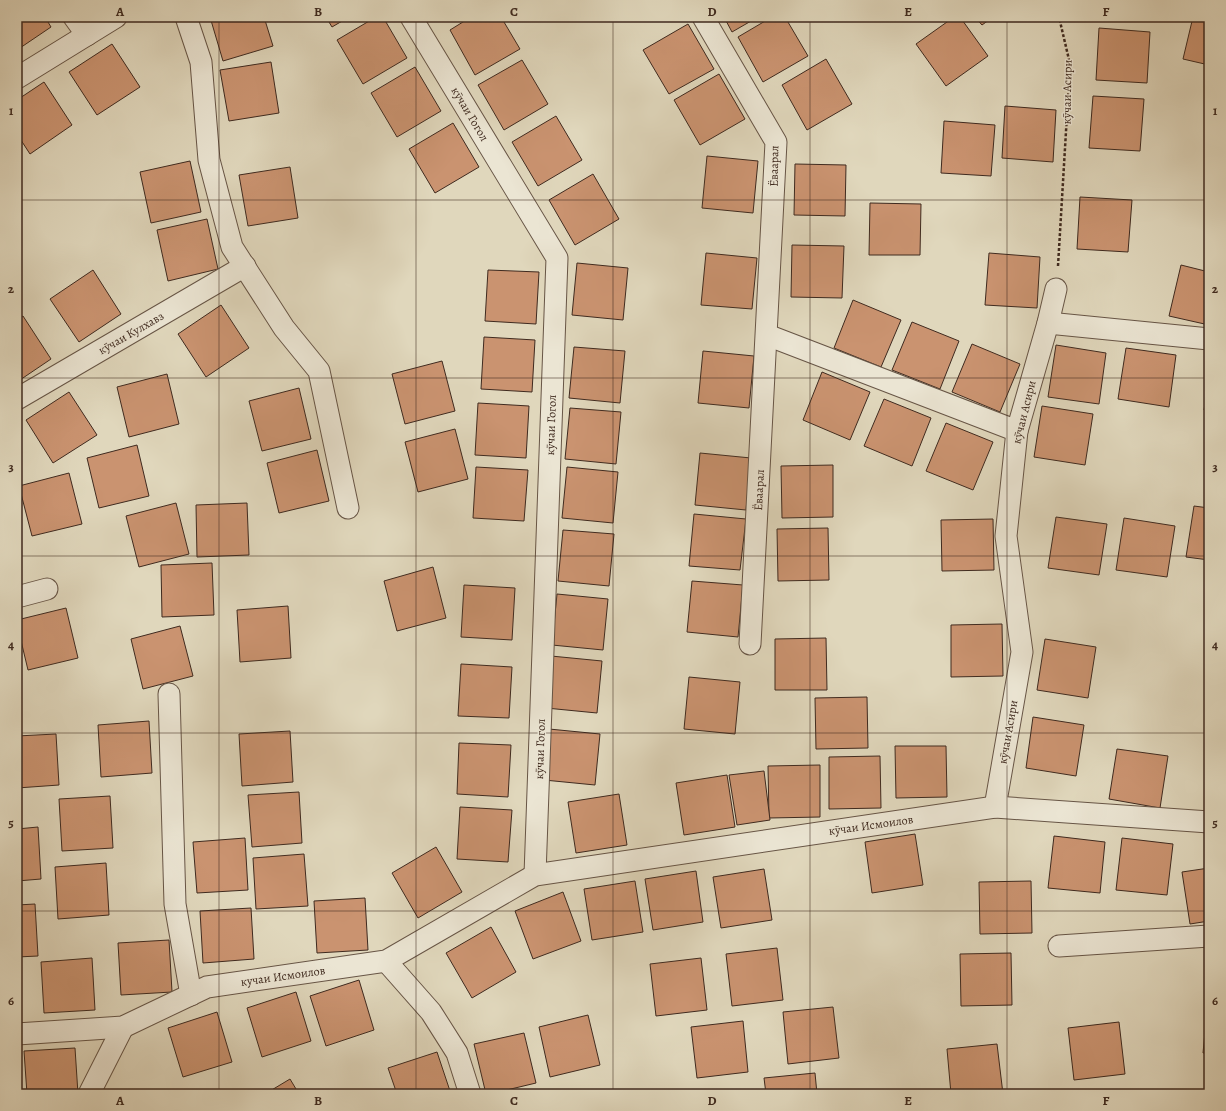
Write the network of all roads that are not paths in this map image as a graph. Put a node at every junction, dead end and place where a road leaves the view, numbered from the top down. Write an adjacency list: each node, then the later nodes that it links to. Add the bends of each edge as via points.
1 (74, 17): 6 (street)
2 (116, 17): 6 (street)
3 (186, 17): 8 (street, via 201,62 209,160 232,247)
4 (411, 17): 22 (street, кӯчаи Гогол, via 557,258)
5 (703, 17): 11 (street, Ёваарал, via 776,142)
6 (87, 35): 7 (street)
7 (17, 78)
8 (245, 266): 13 (street, кӯчаи Кулхавз); 15 (street, via 284,328 319,371)
9 (1056, 289): 10 (street, кӯчаи Асири)
10 (1048, 323): 12 (street); 14 (street, кӯчаи Асири)
11 (767, 335): 14 (street); 18 (street, Ёваарал)
12 (1209, 339)
13 (17, 399)
14 (1017, 431): 20 (street, кӯчаи Асири, via 1006,536 1022,652)
15 (348, 508)
16 (47, 589): 17 (street)
17 (17, 597)
18 (750, 644)
19 (169, 694): 26 (street, via 175,904)
20 (995, 807): 21 (street, кӯчаи Исмоилов); 22 (street, кӯчаи Исмоилов)
21 (1209, 822)
22 (536, 875): 25 (street, кучаи Исмоилов)
23 (1209, 936): 24 (street)
24 (1058, 946)
25 (386, 961): 26 (street, кучаи Исмоилов, via 208,987); 30 (street, via 431,1012 457,1053)
26 (191, 995): 27 (street, кучаи Исмоилов)
27 (122, 1027): 28 (street, кучаи Исмоилов); 29 (street)
28 (17, 1034)
29 (89, 1094)
30 (470, 1094)

